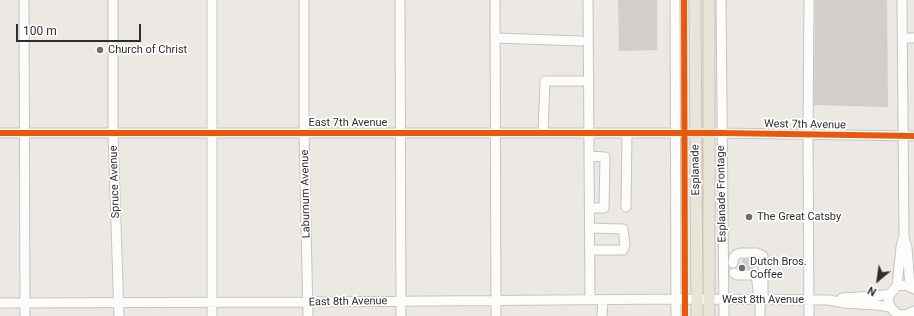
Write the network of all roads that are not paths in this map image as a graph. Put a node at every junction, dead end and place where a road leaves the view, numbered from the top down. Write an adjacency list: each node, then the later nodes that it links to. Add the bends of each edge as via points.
1 (24, 0): 20 (street)
2 (113, 0): 21 (street, Spruce Avenue)
3 (212, 0): 22 (street)
4 (304, 0): 23 (street, Laburnum Avenue)
5 (400, 0): 24 (street)
6 (495, 0): 14 (street)
7 (588, 0): 18 (street)
8 (674, 0): 32 (street)
9 (695, 0): 29 (main road, Esplanade)
10 (709, 0): 30 (main road, Esplanade)
11 (721, 0): 31 (street, Esplanade Frontage)
12 (809, 0): 33 (street)
13 (902, 0): 15 (street)
14 (496, 38): 17 (street); 25 (street)
15 (902, 38): 16 (street); 34 (street)
16 (914, 38)
17 (581, 41)
18 (589, 81): 26 (street, via 545,81); 27 (street)
19 (0, 133): 20 (street, East 7th Avenue)
20 (26, 133): 21 (street, East 7th Avenue); 58 (street)
21 (113, 133): 22 (street, East 7th Avenue); 62 (street, Spruce Avenue)
22 (213, 133): 23 (street, East 7th Avenue); 59 (street)
23 (304, 133): 24 (street, East 7th Avenue); 60 (street, Laburnum Avenue)
24 (400, 133): 25 (street, East 7th Avenue); 57 (street)
25 (496, 133): 26 (street, East 7th Avenue); 48 (street)
26 (543, 133): 27 (street, East 7th Avenue)
27 (589, 133): 28 (street, East 7th Avenue); 36 (street)
28 (627, 133): 32 (street, East 7th Avenue); 37 (street)
29 (695, 133): 30 (street, West 7th Avenue); 32 (street, East 7th Avenue); 51 (main road, Esplanade)
30 (709, 133): 31 (street, West 7th Avenue); 52 (main road, Esplanade)
31 (722, 133): 33 (street, West 7th Avenue); 53 (street, Esplanade Frontage)
32 (676, 134): 47 (street)
33 (808, 135): 34 (street, West 7th Avenue); 55 (street)
34 (903, 136): 35 (street, West 7th Avenue); 40 (street)
35 (914, 136)
36 (589, 156): 38 (street); 38 (street, via 605,157 604,208)
37 (626, 207)
38 (590, 208): 39 (street)
39 (590, 228): 41 (street); 41 (street, via 623,229 625,245 623,250)
40 (904, 237): 44 (street); 45 (street)
41 (590, 250): 49 (street)
42 (733, 263): 54 (street, via 734,257 741,253 757,253 763,256)
43 (734, 273): 54 (street, via 756,277)
44 (897, 286): 45 (street, via 906,285); 46 (street)
45 (912, 288)
46 (890, 294): 56 (street, West 8th Avenue); 63 (street, via 889,303)
47 (677, 299): 50 (street, East 8th Avenue); 51 (street, East 8th Avenue); 72 (street)
48 (496, 300): 49 (street, East 8th Avenue); 57 (street, East 8th Avenue); 70 (street)
49 (590, 300): 50 (street, East 8th Avenue)
50 (603, 300): 71 (street)
51 (697, 300): 52 (street, West 8th Avenue); 73 (main road, Esplanade)
52 (708, 300): 53 (street, West 8th Avenue); 74 (main road, Esplanade)
53 (724, 300): 54 (street, West 8th Avenue); 75 (street, Esplanade Frontage)
54 (760, 300): 55 (street, West 8th Avenue); 76 (street)
55 (809, 300): 56 (street, West 8th Avenue); 77 (street)
56 (829, 300): 63 (street, West 8th Avenue, via 876,305)
57 (401, 301): 60 (street, East 8th Avenue); 69 (street)
58 (26, 302): 61 (street, East 8th Avenue); 62 (street, East 8th Avenue); 65 (street)
59 (212, 302): 60 (street, East 8th Avenue); 62 (street, East 8th Avenue); 67 (street)
60 (308, 302): 68 (street, Laburnum Avenue)
61 (0, 303)
62 (119, 303): 66 (street, Spruce Avenue)
63 (895, 312): 64 (street, West 8th Avenue, via 901,315)
64 (911, 313)
65 (26, 316)
66 (119, 316)
67 (212, 316)
68 (308, 316)
69 (401, 316)
70 (496, 316)
71 (602, 316)
72 (676, 316)
73 (697, 316)
74 (709, 316)
75 (724, 316)
76 (760, 316)
77 (809, 316)

